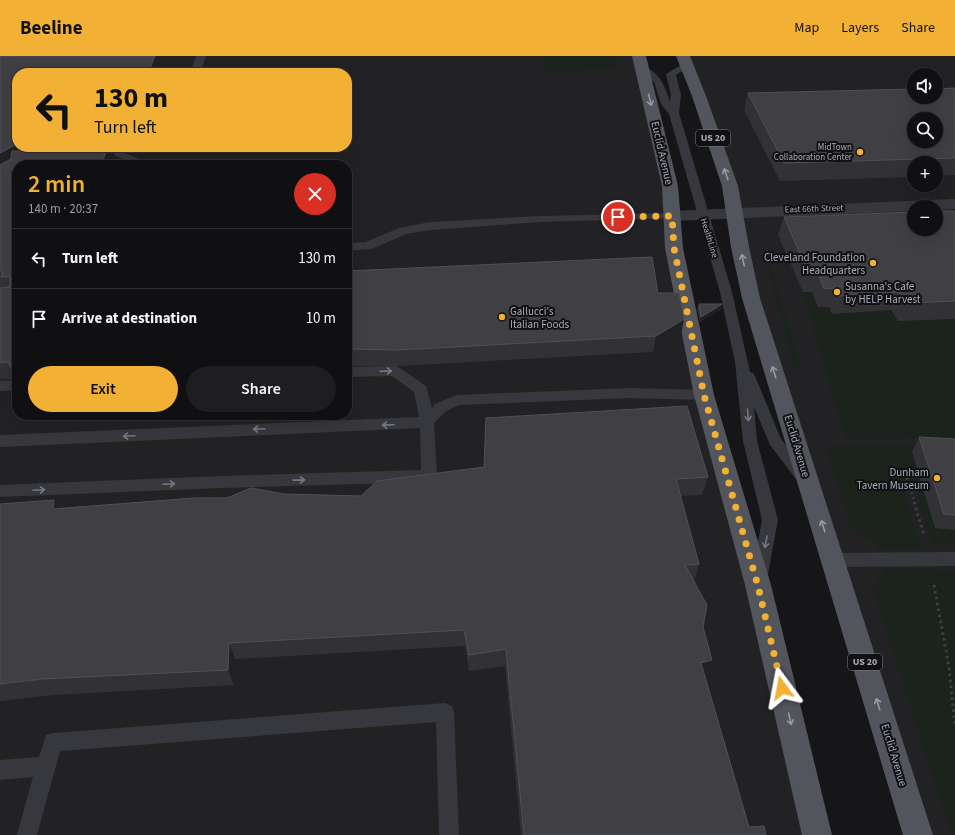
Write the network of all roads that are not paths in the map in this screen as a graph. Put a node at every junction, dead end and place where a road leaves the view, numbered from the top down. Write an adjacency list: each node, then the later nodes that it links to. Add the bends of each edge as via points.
1 (201, 56): 4 (lane)
2 (685, 60): 5 (lane, HealthLine, via 671,74 676,95); 11 (main road, Euclid Avenue / US 20, one-way to 2, via 730,186)
3 (640, 62): 5 (lane, HealthLine, via 658,82 666,104); 13 (main road, Euclid Avenue, one-way to 13, via 666,164)
4 (197, 68)
5 (674, 113): 12 (lane, HealthLine)
6 (115, 152): 9 (lane)
7 (115, 152): 8 (lane)
8 (78, 153)
9 (133, 160)
10 (955, 204): 11 (street, East 66th Street)
11 (734, 212): 12 (street, East 66th Street); 22 (main road, Euclid Avenue / US 20, one-way to 11, via 751,298)
12 (702, 215): 13 (street, East 66th Street); 15 (lane, HealthLine, via 726,292)
13 (672, 216): 14 (lane, via 540,219 430,226 403,231 368,246); 19 (main road, Euclid Avenue, via 674,248)
14 (352, 247)
15 (742, 362): 22 (lane, HealthLine, via 776,441); 26 (lane, HealthLine, one-way to 26, via 750,441 770,520)
16 (352, 372): 20 (lane, one-way to 20, via 395,370 422,390)
17 (12, 385): 18 (lane)
18 (0, 386)
19 (704, 395): 20 (lane, via 630,393 457,400 440,408); 26 (main road, Euclid Avenue)
20 (427, 422): 21 (lane, one-way to 21); 23 (lane, one-way to 20, via 429,476)
21 (0, 441)
22 (811, 489): 25 (main road, Euclid Avenue / US 20, one-way to 22)
23 (0, 491)
24 (955, 559): 25 (lane)
25 (833, 560): 32 (main road, Euclid Avenue / US 20, one-way to 25)
26 (758, 586): 31 (main road, Euclid Avenue, one-way to 31)
27 (46, 766): 28 (lane); 29 (lane); 30 (lane, via 53,742 445,712)
28 (0, 770)
29 (27, 835)
30 (449, 835)
31 (817, 835)
32 (918, 835)

